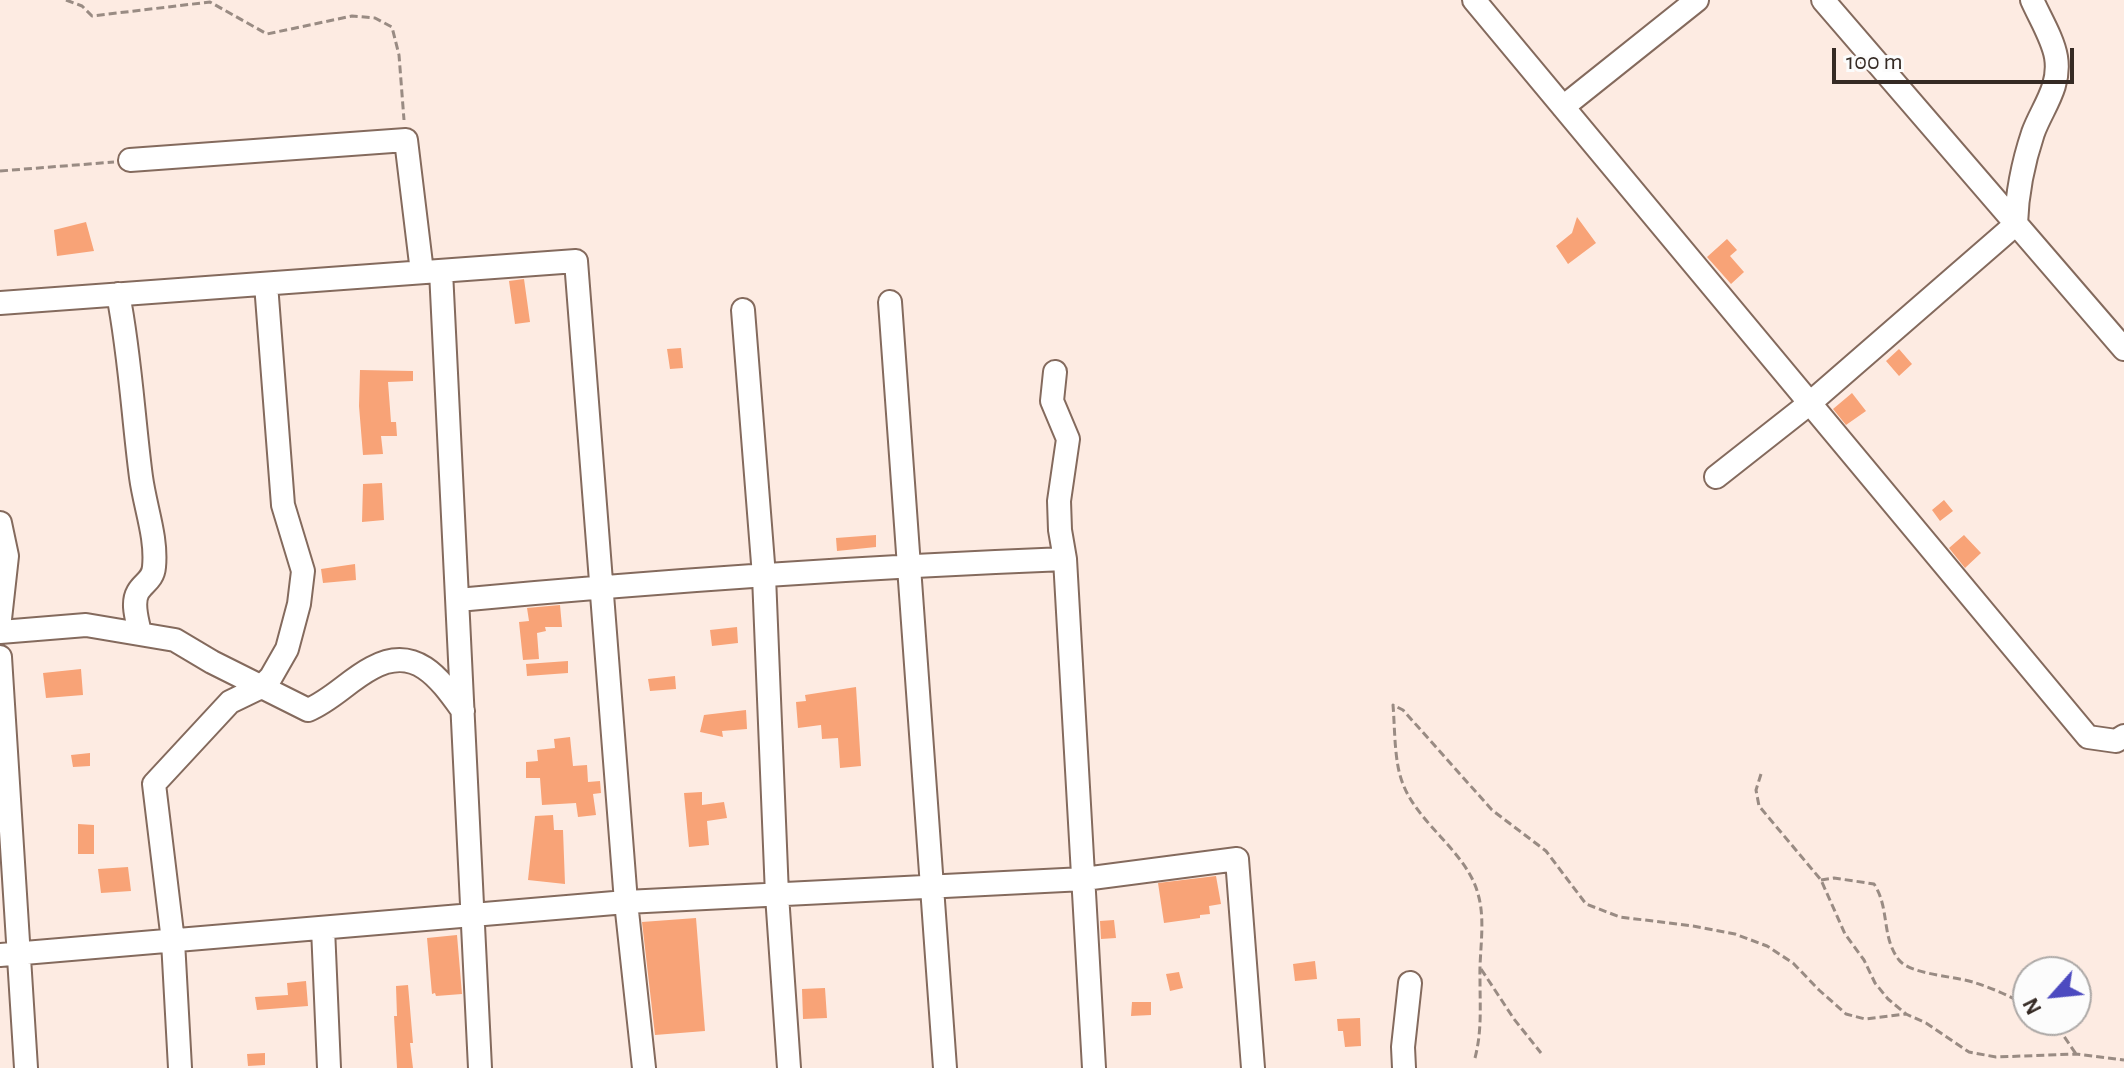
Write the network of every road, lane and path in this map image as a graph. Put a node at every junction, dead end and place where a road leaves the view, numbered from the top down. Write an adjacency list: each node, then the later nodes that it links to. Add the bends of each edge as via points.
1 (66, 0): 7 (path, via 92,16 210,2 267,34 352,16 375,18 392,27)
2 (1474, 0): 6 (street)
3 (1697, 0): 6 (street)
4 (1823, 0): 10 (street)
5 (2032, 0): 10 (street, via 2056,57 2055,83 2023,165)
6 (1563, 107): 19 (street)
7 (406, 140): 8 (street); 11 (street)
8 (130, 160): 9 (path)
9 (0, 171)
10 (2016, 224): 17 (street); 19 (street)
11 (431, 271): 12 (street); 25 (street, via 576,261); 26 (street)
12 (266, 284): 13 (street); 31 (street, via 283,505 303,571 287,649)
13 (118, 294): 15 (street); 29 (street, via 141,481 151,522 154,570 135,603)
14 (890, 302): 23 (street)
15 (0, 303)
16 (743, 310): 24 (street)
17 (2124, 349)
18 (1055, 372): 22 (street, via 1052,401 1068,439 1059,501)
19 (1810, 403): 20 (street); 33 (street, via 2088,737 2116,741)
20 (1716, 477)
21 (0, 523): 27 (street, via 7,556)
22 (1065, 559): 23 (street); 35 (street)
23 (910, 565): 24 (street); 37 (street)
24 (764, 576): 25 (street); 38 (street)
25 (603, 586): 26 (street); 39 (street)
26 (458, 600): 32 (street)
27 (0, 619)
28 (0, 632): 29 (street, via 86,625)
29 (140, 634): 31 (street, via 175,640)
30 (0, 657): 43 (street)
31 (261, 687): 32 (street, via 308,710 372,668 405,660 425,666); 42 (street, via 230,702 154,784)
32 (463, 711): 40 (street)
33 (2124, 736)
34 (1761, 774): 36 (path, via 1759,806)
35 (1084, 879): 37 (street); 60 (street); 61 (street, via 1237,859)
36 (1821, 880): 46 (path, via 1874,884 1882,897 1887,943 1902,964 1975,983); 47 (path, via 1875,983)
37 (934, 887): 38 (street); 59 (street)
38 (777, 895): 39 (street); 58 (street)
39 (626, 902): 40 (street); 57 (street)
40 (472, 915): 41 (street); 56 (street)
41 (323, 928): 42 (street); 55 (street)
42 (173, 941): 43 (street); 54 (street)
43 (9, 954): 53 (street)
44 (1481, 969): 47 (path, via 1478,893 1458,857 1402,784 1393,705 1492,810 1546,851 1586,904 1620,917 1693,926 1767,946 1793,963 1846,1014 1865,1019); 49 (path); 51 (path)
45 (1410, 983): 62 (street)
46 (2012, 1000)
47 (1906, 1014): 50 (path, via 1969,1052 1996,1057)
48 (2064, 1036): 50 (path)
49 (1541, 1053)
50 (2076, 1054): 52 (path)
51 (1475, 1058)
52 (2124, 1060)
53 (26, 1068)
54 (180, 1068)
55 (329, 1068)
56 (480, 1068)
57 (644, 1068)
58 (789, 1068)
59 (945, 1068)
60 (1094, 1068)
61 (1253, 1068)
62 (1404, 1068)

